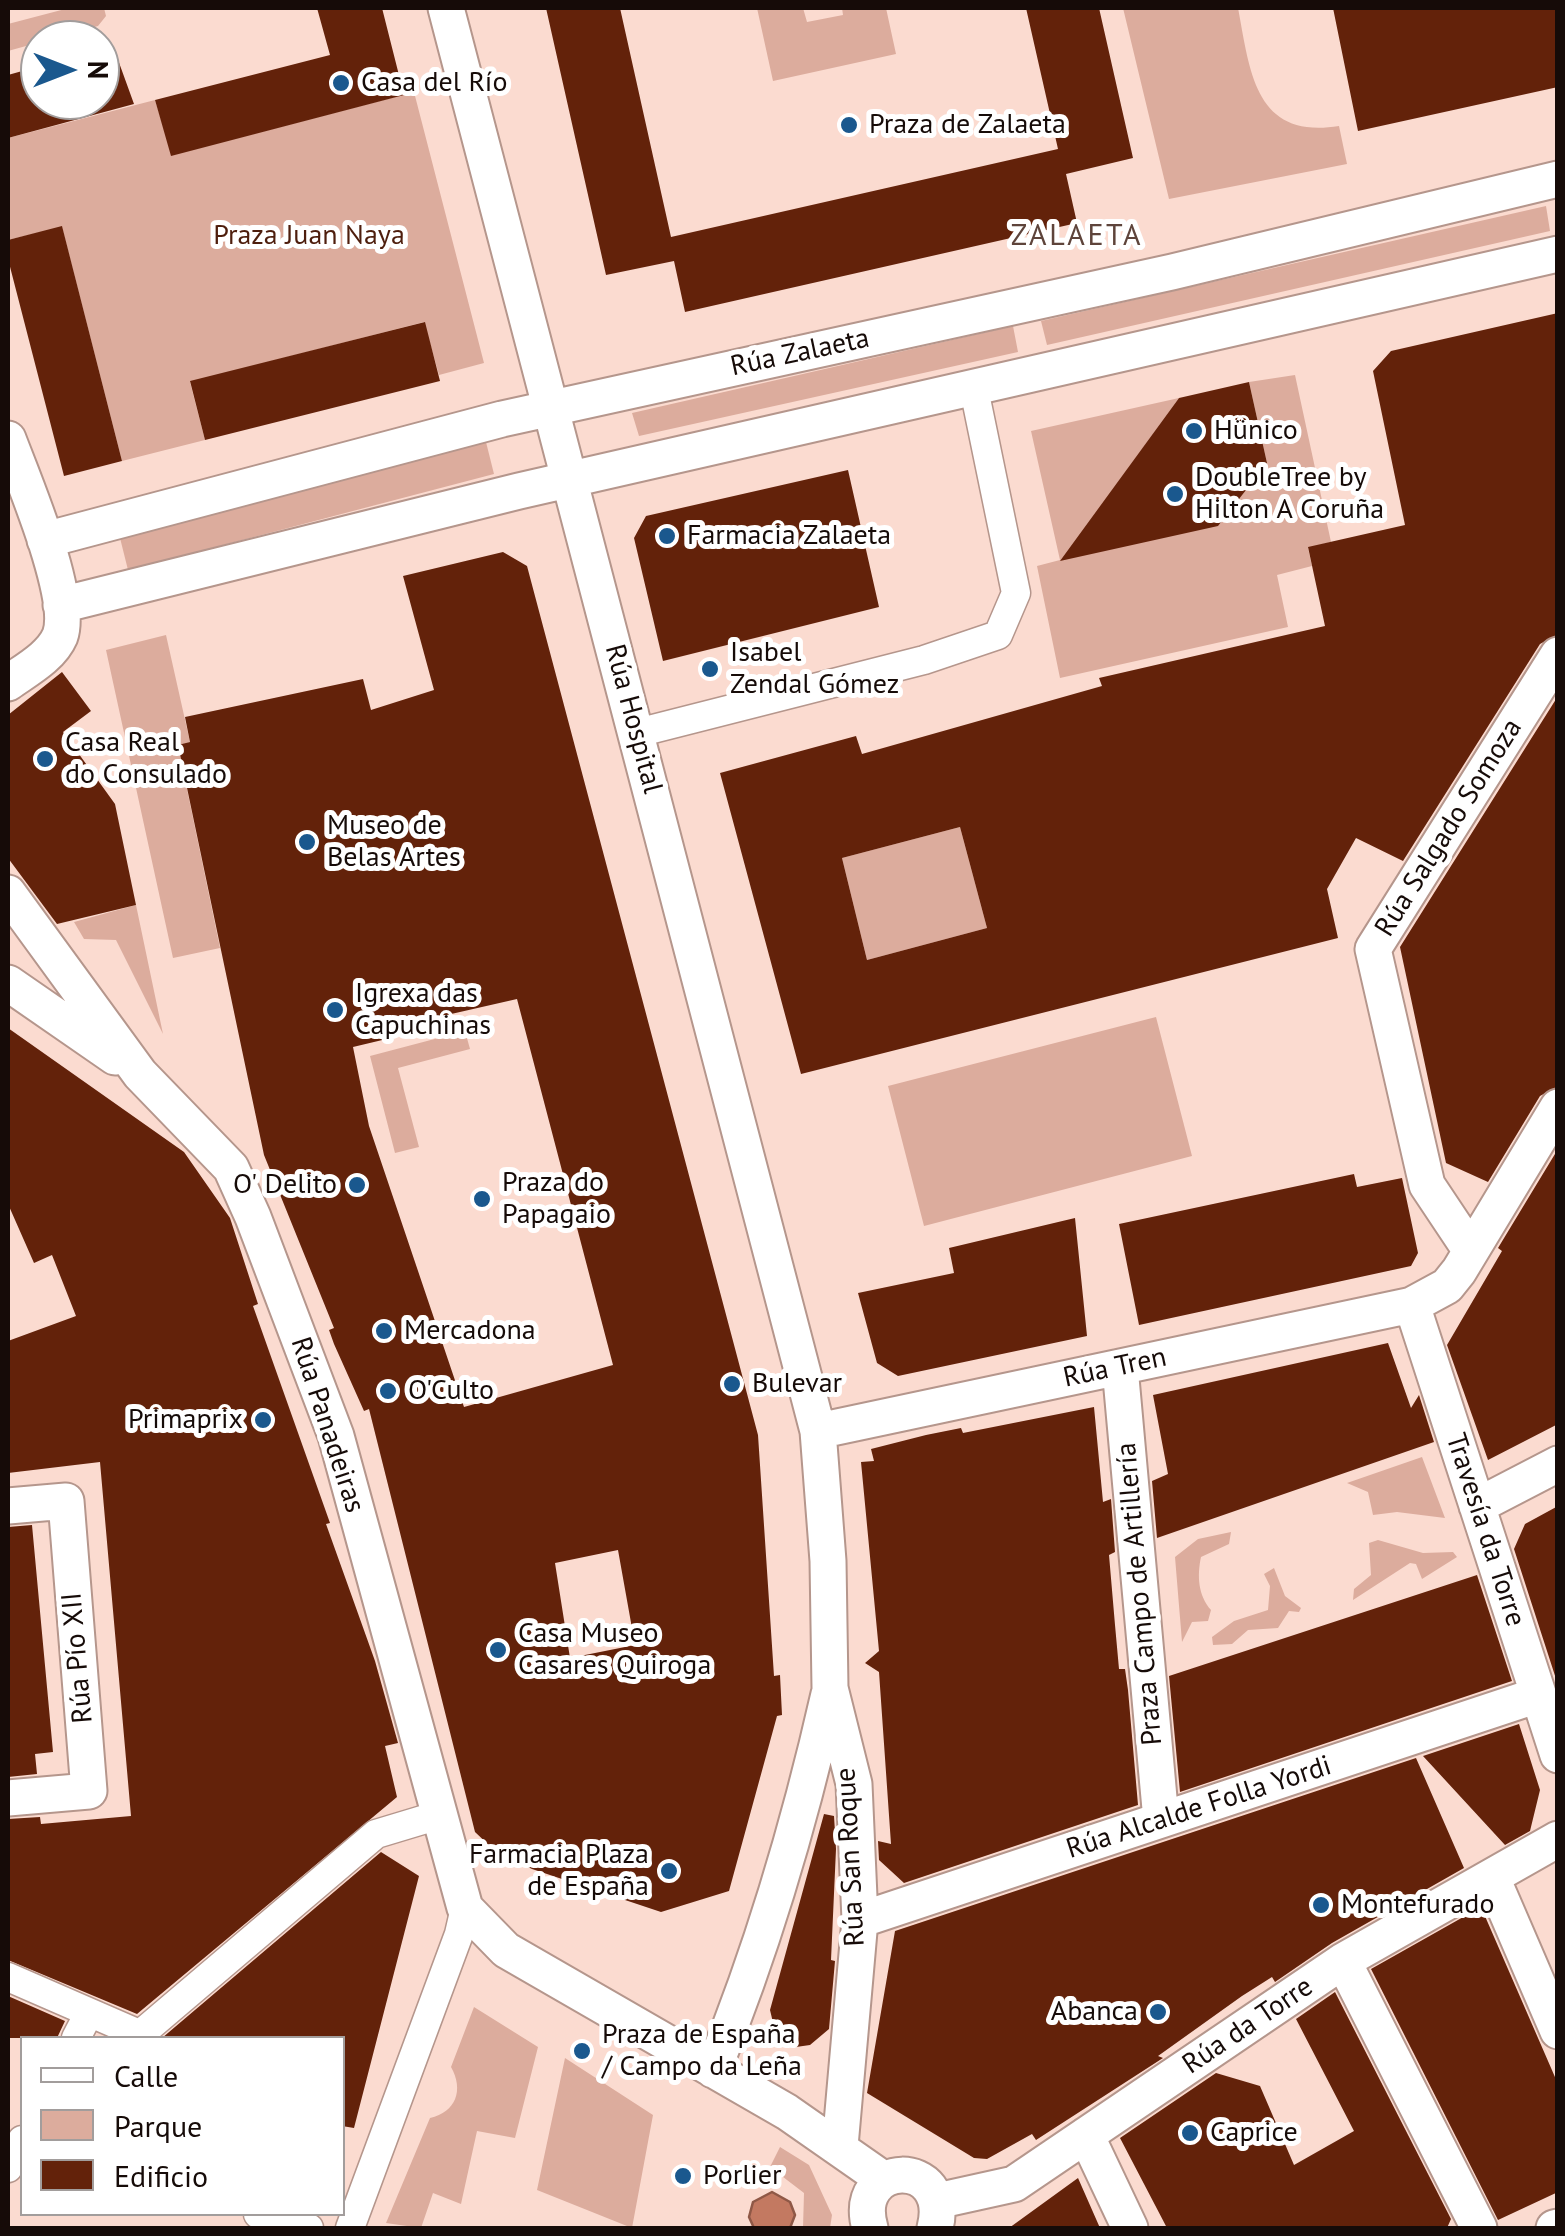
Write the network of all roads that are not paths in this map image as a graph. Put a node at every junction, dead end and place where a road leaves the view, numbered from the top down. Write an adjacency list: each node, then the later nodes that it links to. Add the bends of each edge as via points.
1 (446, 8): 5 (street, Rúa Hospital)
2 (1558, 179): 5 (street, Rúa Zalaeta, via 1172,272)
3 (1558, 254): 4 (street)
4 (974, 389): 7 (street); 12 (street, via 1016,593 998,635)
5 (552, 407): 7 (street, Rúa Hospital); 8 (street, Rúa Zalaeta)
6 (8, 439): 8 (street)
7 (571, 480): 9 (street); 12 (street, Rúa Hospital)
8 (46, 540): 9 (street)
9 (61, 605): 11 (street, via 58,640)
10 (1558, 655): 17 (street, Rúa Salgado Somoza, via 1373,950 1427,1185)
11 (8, 683)
12 (637, 733): 20 (street, Rúa Hospital)
13 (8, 893): 15 (street, Rúa Panadeiras)
14 (8, 983): 15 (street, Rúa Panadeiras)
15 (140, 1074): 28 (street, Rúa Panadeiras, via 230,1168 254,1217 336,1436)
16 (1558, 1108): 17 (street)
17 (1471, 1251): 18 (street, via 1447,1286)
18 (1412, 1306): 19 (street, Rúa Tren); 23 (street, Travesía da Torre)
19 (1120, 1367): 20 (street, Rúa Tren); 29 (street, Praza Campo de Artillería)
20 (818, 1431): 24 (street, Rúa San Roque)
21 (1558, 1464): 23 (street)
22 (8, 1506): 27 (street, Rúa Pío XII, via 66,1501 89,1791)
23 (1477, 1506): 25 (street, Travesía da Torre)
24 (830, 1688): 33 (street, Rúa San Roque, via 854,1784); 39 (street, Rúa San Roque, via 800,1816)
25 (1538, 1695): 26 (street, Travesía da Torre); 29 (street, Rúa Alcalde Folla Yordi)
26 (1558, 1755)
27 (8, 1798)
28 (439, 1815): 32 (street, Rúa Panadeiras); 38 (street, via 376,1834)
29 (1161, 1820): 33 (street, Rúa Alcalde Folla Yordi)
30 (1558, 1839): 31 (street, Rúa da Torre)
31 (1492, 1878): 34 (street, Rúa da Torre); 37 (street)
32 (465, 1908): 39 (street, via 506,1950); 48 (street)
33 (860, 1920): 42 (street, Rúa San Roque)
34 (1343, 1961): 40 (street, Rúa da Torre); 51 (street)
35 (8, 1978): 36 (street)
36 (82, 2027): 38 (street)
37 (1558, 2032)
38 (137, 2036)
39 (713, 2070): 42 (street)
40 (1086, 2134): 45 (street, Rúa da Torre, via 1014,2184); 50 (street)
41 (20, 2144): 43 (street)
42 (840, 2146): 44 (street)
43 (8, 2168)
44 (883, 2179): 45 (street, via 920,2179); 49 (street, via 865,2211)
45 (936, 2215)
46 (265, 2216): 47 (street)
47 (309, 2228)
48 (350, 2228)
49 (870, 2228)
50 (1130, 2228)
51 (1479, 2228)

